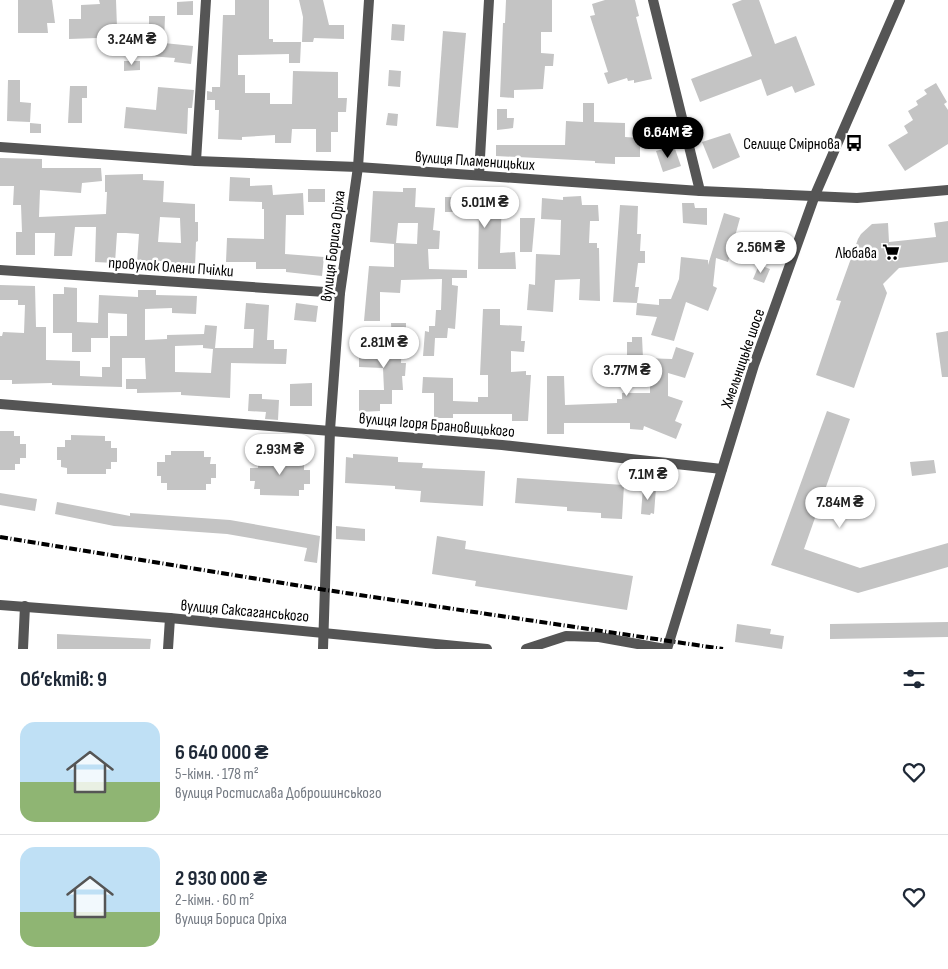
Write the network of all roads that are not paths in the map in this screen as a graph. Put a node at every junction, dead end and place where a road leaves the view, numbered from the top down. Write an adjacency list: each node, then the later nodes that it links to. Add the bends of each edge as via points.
1 (206, 0): 7 (street)
2 (369, 0): 8 (street, вулиця Бориса Оріха)
3 (489, 0): 9 (street)
4 (653, 0): 11 (street)
5 (900, 0): 12 (street, Хмельницьке шосе)
6 (0, 147): 7 (street, вулиця Пламеницьких)
7 (196, 161): 8 (street, вулиця Пламеницьких)
8 (358, 167): 9 (street, вулиця Пламеницьких); 14 (street, вулиця Бориса Оріха)
9 (479, 175): 11 (street, вулиця Пламеницьких)
10 (948, 190): 12 (street, вулиця Пламеницьких, via 857,198)
11 (700, 191): 12 (street, вулиця Пламеницьких)
12 (815, 195): 17 (street, Хмельницьке шосе, via 754,365)
13 (0, 270): 14 (street, провулок Олени Пчілки)
14 (340, 293): 16 (street, вулиця Бориса Оріха)
15 (0, 404): 16 (street, вулиця Ігоря Брановицького)
16 (330, 430): 17 (street, вулиця Ігоря Брановицького); 21 (street, вулиця Бориса Оріха)
17 (722, 469): 27 (street, Хмельницьке шосе)
18 (0, 605): 19 (street, вулиця Саксаганського)
19 (25, 606): 20 (street, вулиця Саксаганського); 22 (street)
20 (170, 618): 21 (street, вулиця Саксаганського); 23 (street)
21 (324, 633): 24 (street); 25 (street, вулиця Саксаганського)
22 (24, 649)
23 (168, 649)
24 (323, 649)
25 (487, 649)
26 (526, 649): 27 (street, via 566,636 599,637)
27 (666, 649)

